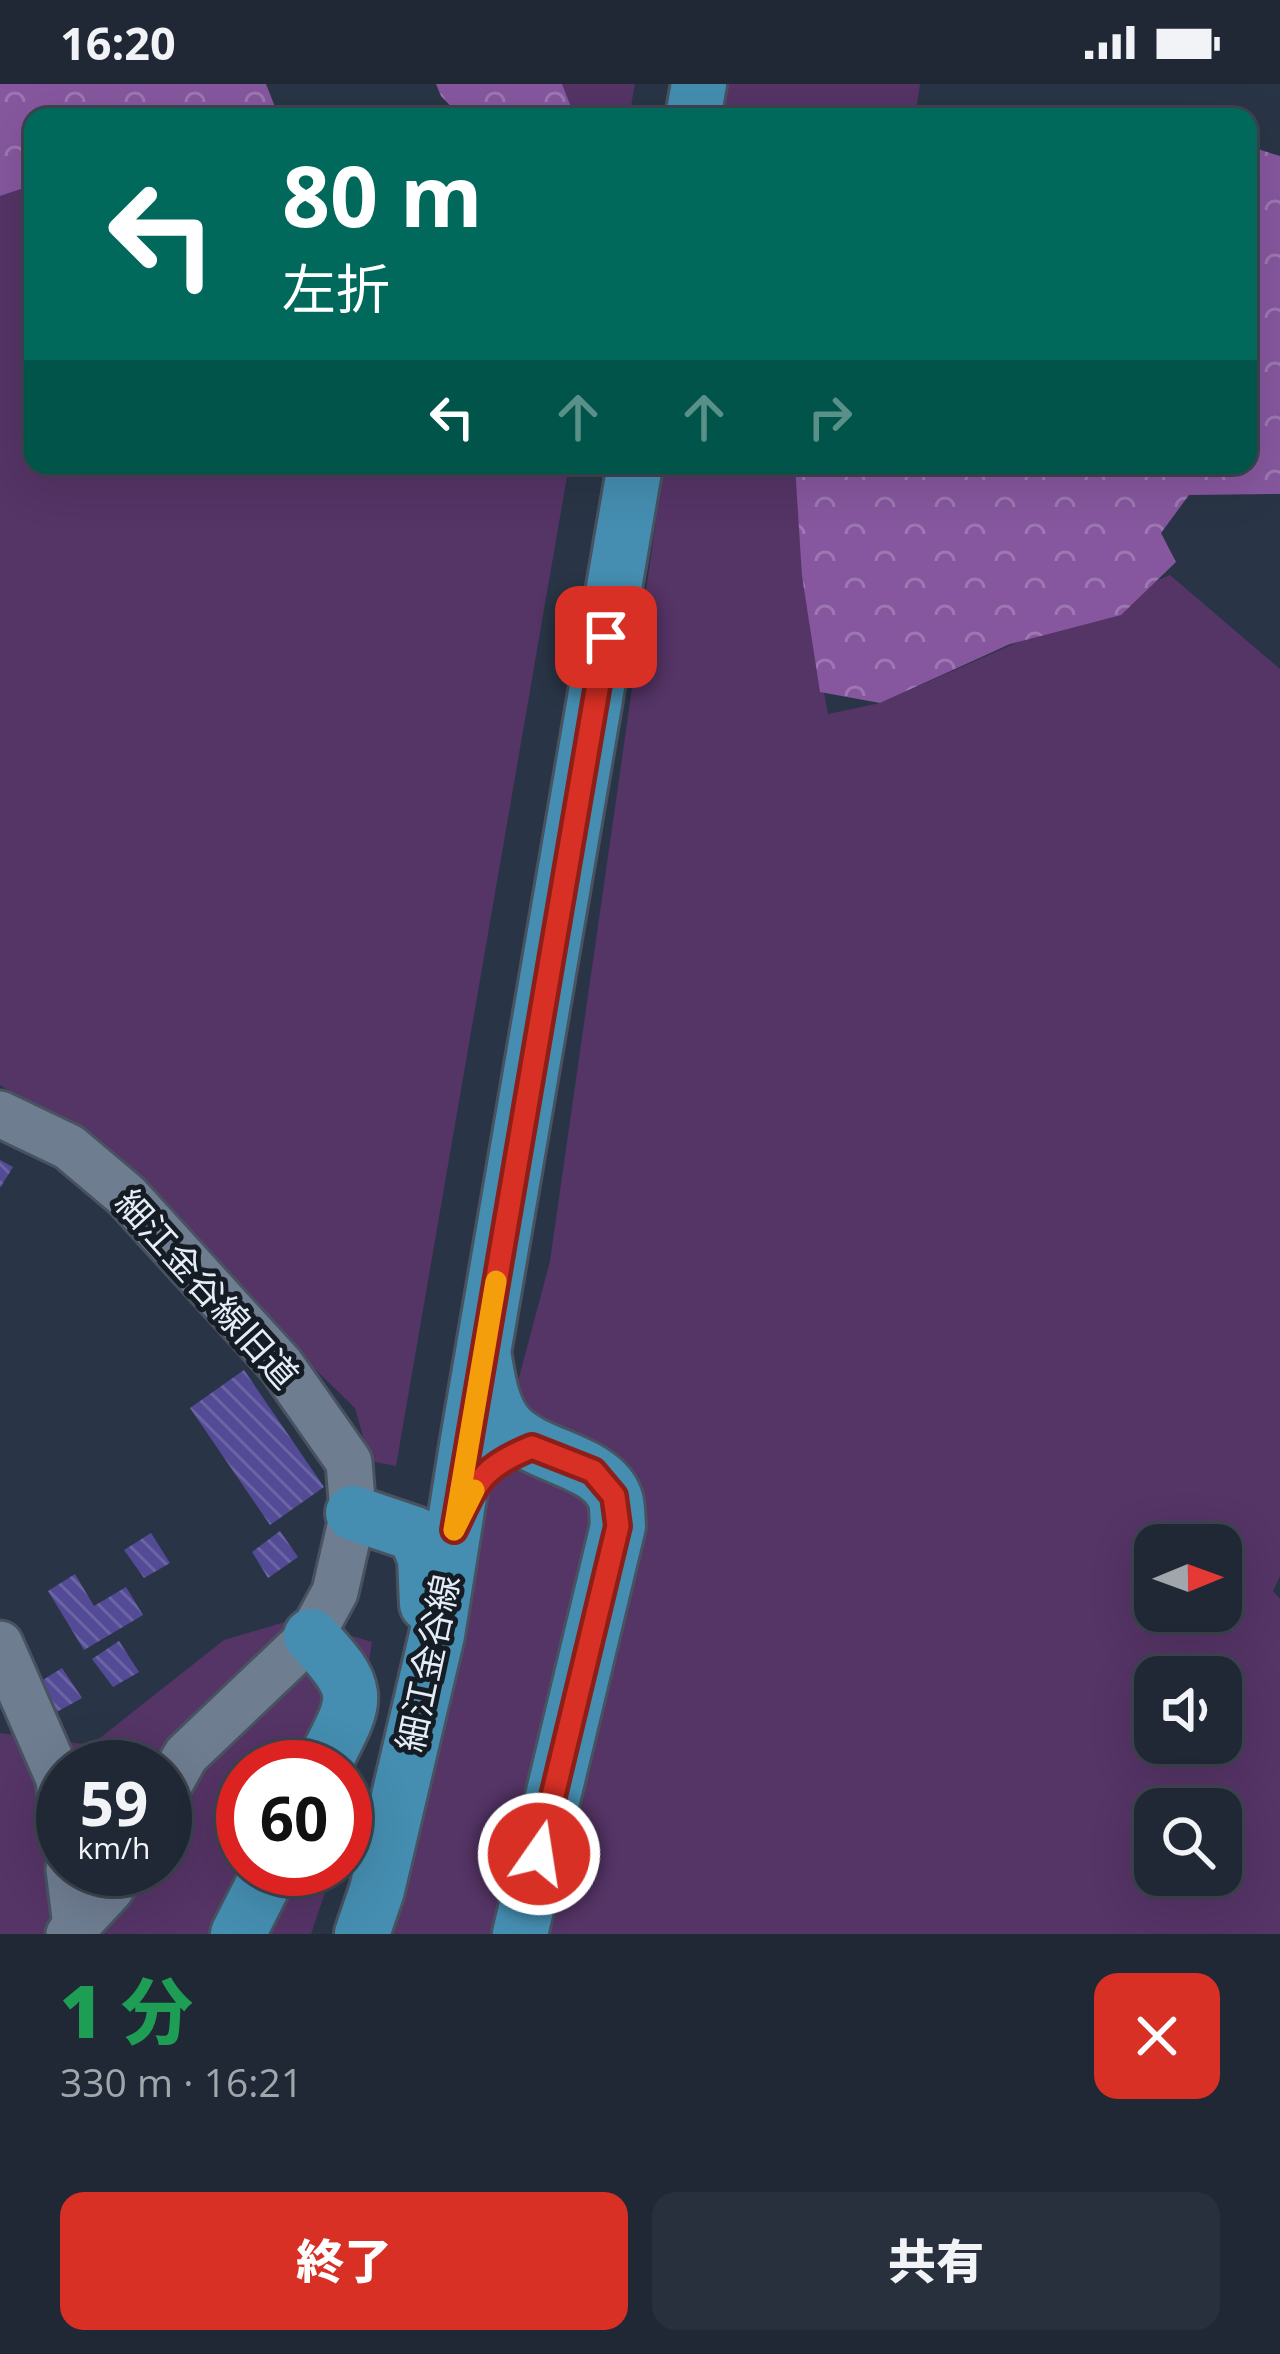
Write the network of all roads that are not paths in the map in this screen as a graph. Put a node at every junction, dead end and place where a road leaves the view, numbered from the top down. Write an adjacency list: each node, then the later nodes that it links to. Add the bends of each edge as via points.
1 (633, 474): 3 (main road, 細江金谷線)
2 (0, 1114): 6 (street, 細江金谷線旧道, via 69,1147 128,1196 280,1365 349,1462)
3 (483, 1355): 4 (main road, 細江金谷線); 5 (main road, via 505,1425)
4 (468, 1440): 6 (main road, via 432,1492 409,1507); 7 (main road, 細江金谷線)
5 (532, 1447): 7 (main road, via 479,1479); 20 (main road, via 593,1471 614,1496 618,1526)
6 (353, 1513): 8 (main road, via 415,1534); 9 (street, via 334,1592)
7 (454, 1530): 8 (main road, 細江金谷線)
8 (437, 1635): 19 (main road, 細江金谷線)
9 (311, 1636): 12 (main road, via 352,1688); 13 (street)
10 (0, 1644): 11 (street)
11 (41, 1740)
12 (334, 1740)
13 (192, 1749)
14 (70, 1896): 17 (street)
15 (104, 1896): 17 (street)
16 (257, 1896): 18 (main road)
17 (72, 1930)
18 (238, 1934)
19 (362, 1934)
20 (520, 1934)

